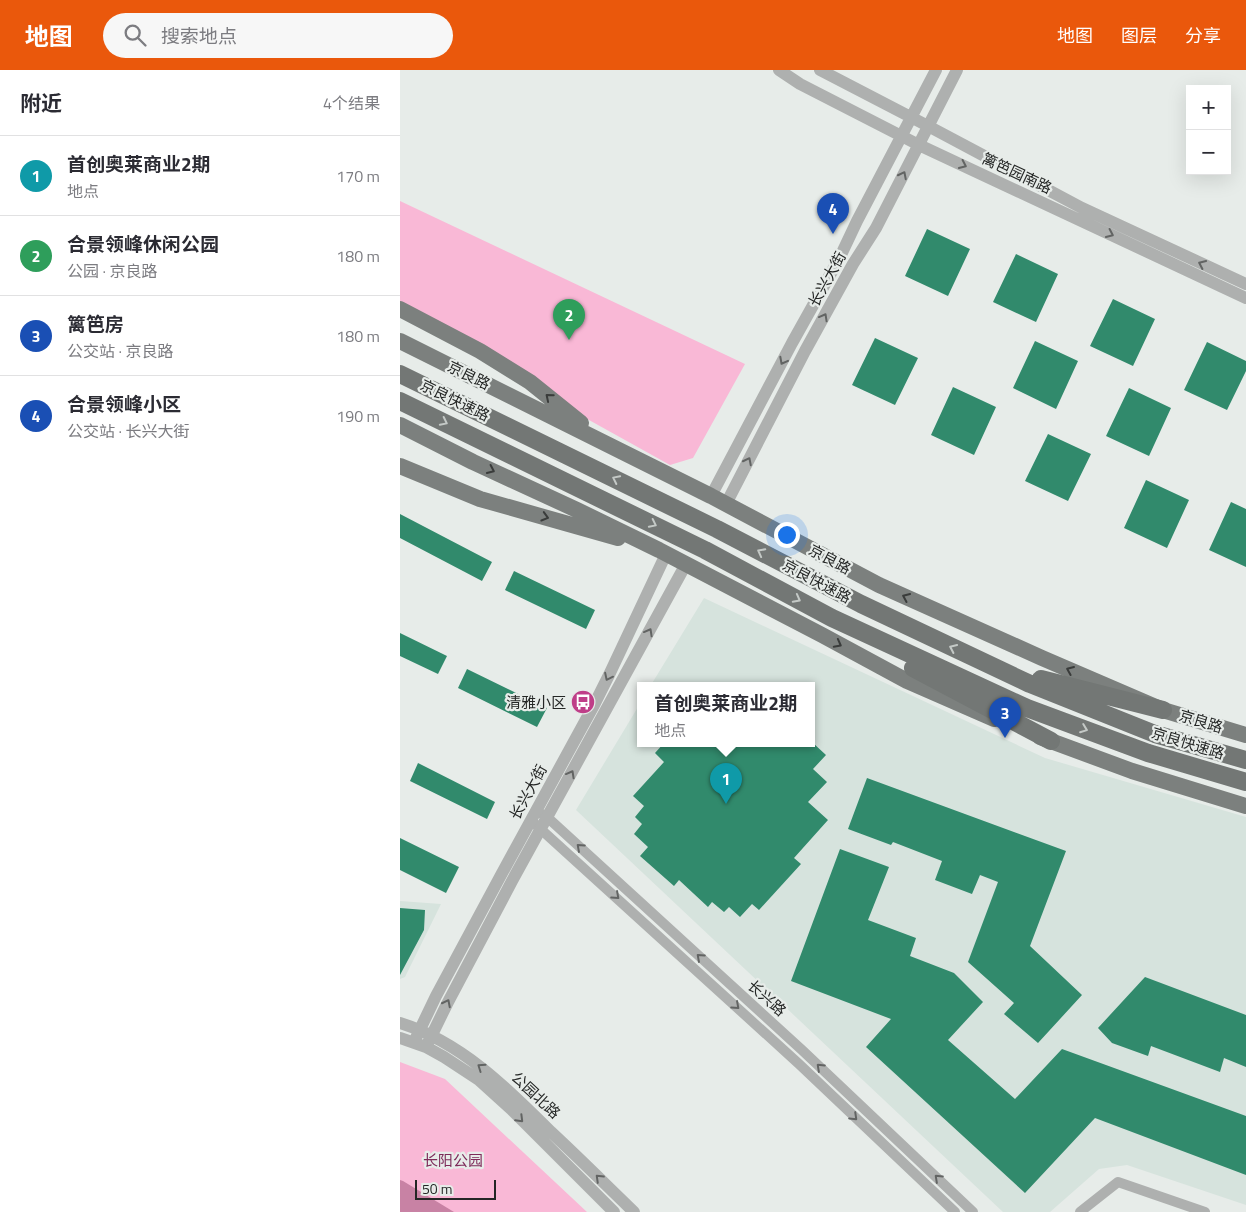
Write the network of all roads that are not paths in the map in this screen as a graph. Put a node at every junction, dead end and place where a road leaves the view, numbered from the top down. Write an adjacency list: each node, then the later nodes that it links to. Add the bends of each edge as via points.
1 (779, 70): 7 (street, 篱笆园南路)
2 (820, 70): 5 (street, 篱笆园南路)
3 (936, 70): 5 (street, 长兴大街)
4 (957, 70): 6 (street, 长兴大街)
5 (911, 117): 6 (street, 篱笆园南路); 7 (street, 长兴大街)
6 (928, 126): 8 (street, 长兴大街); 9 (street, 篱笆园南路, one-way to 6, via 1082,208)
7 (902, 136): 8 (street, 篱笆园南路); 18 (street, 长兴大街, one-way to 18)
8 (919, 145): 10 (street, 篱笆园南路, one-way to 10); 19 (street, 长兴大街, one-way to 8, via 805,351 876,228)
9 (1246, 284)
10 (1246, 298)
11 (400, 309): 16 (main road, one-way to 11, via 530,382 480,351)
12 (400, 341): 16 (main road, 京良路)
13 (400, 374): 23 (highway, 京良快速路, one-way to 13)
14 (400, 401): 22 (highway, 京良快速路, one-way to 22, via 705,550)
15 (400, 425): 20 (main road, one-way to 20)
16 (615, 448): 18 (main road, 京良路)
17 (400, 466): 20 (main road, one-way to 20, via 480,499)
18 (711, 496): 19 (main road, 京良路)
19 (726, 504): 24 (main road, 京良路, one-way to 19, via 878,585)
20 (662, 552): 21 (main road); 30 (street, 长兴大街, one-way to 30, via 609,675)
21 (686, 564): 26 (main road, one-way to 26, via 907,681); 30 (street, 长兴大街, one-way to 21)
22 (832, 618): 26 (highway, via 860,638); 28 (highway, 京良快速路, one-way to 28, via 1027,708 1148,754)
23 (997, 669): 24 (highway); 27 (highway, 京良快速路, via 1155,734)
24 (1164, 710): 25 (main road, 京良路)
25 (1246, 735)
26 (1051, 741): 29 (main road, via 1132,771)
27 (1246, 760)
28 (1246, 782)
29 (1246, 806)
30 (539, 819): 33 (street, 长兴大街, via 447,1004); 36 (street, 长兴路, one-way to 36); 37 (street, 长兴路, one-way to 30, via 802,1050)
31 (400, 1023): 33 (street, 公园北路)
32 (400, 1038): 33 (street, 公园北路)
33 (423, 1039): 34 (street, 公园北路, one-way to 34, via 479,1080); 35 (street, 公园北路, one-way to 33, via 486,1070 451,1047)
34 (614, 1212)
35 (634, 1212)
36 (955, 1212)
37 (973, 1212)
38 (1080, 1212): 39 (street, via 1118,1182)
39 (1205, 1212)

